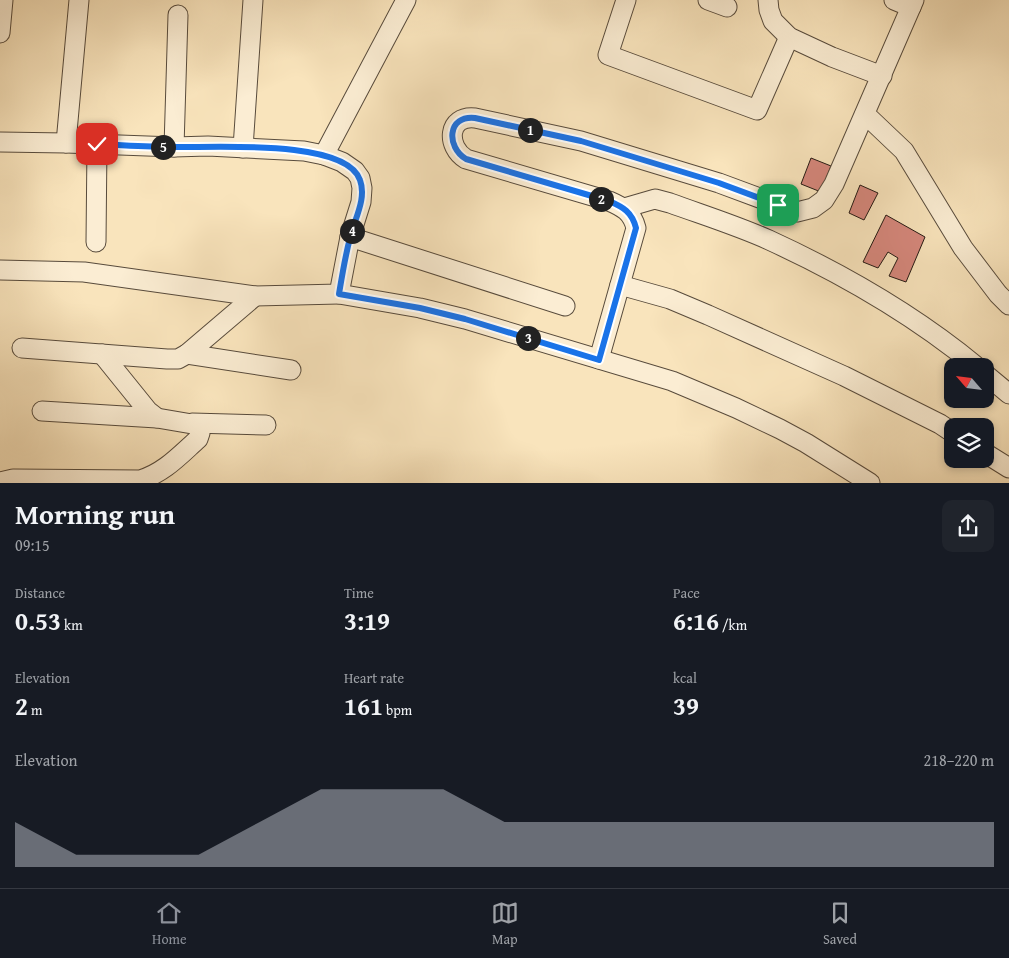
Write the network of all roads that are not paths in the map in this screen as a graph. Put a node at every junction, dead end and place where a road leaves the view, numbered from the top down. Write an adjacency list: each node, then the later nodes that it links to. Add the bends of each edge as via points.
1 (3, 0): 11 (street)
2 (79, 0): 16 (street)
3 (253, 0): 19 (street)
4 (406, 0): 20 (street)
5 (626, 0): 12 (street, via 608,56 757,110)
6 (708, 0): 9 (street)
7 (768, 0): 12 (street, via 774,21)
8 (906, 2): 13 (street)
9 (727, 7)
10 (178, 15): 18 (street)
11 (0, 33)
12 (789, 37): 13 (street)
13 (882, 76): 14 (street)
14 (865, 114): 21 (street, via 824,200 813,208 797,212 719,183 581,141 467,117 453,129 453,146 466,159 585,193); 30 (street, via 904,150 963,248)
15 (0, 142): 16 (street)
16 (66, 143): 17 (street)
17 (97, 144): 18 (street); 23 (street)
18 (174, 147): 19 (street)
19 (243, 148): 20 (street)
20 (324, 155): 22 (street, via 342,162 360,178 361,202)
21 (624, 208): 27 (street, via 633,218 636,228); 35 (street, via 654,199 768,240 910,316)
22 (350, 238): 28 (street); 31 (street)
23 (96, 242)
24 (0, 270): 25 (street)
25 (22, 270): 26 (street); 29 (street, via 84,272)
26 (0, 277)
27 (620, 285): 36 (street); 44 (street, via 670,299 708,315 844,376)
28 (339, 294): 29 (street); 36 (street, via 465,319)
29 (255, 296): 34 (street)
30 (1009, 304)
31 (565, 306)
32 (22, 348): 33 (street)
33 (102, 354): 34 (street, via 166,359 178,359); 41 (street)
34 (187, 354): 37 (street)
35 (965, 358)
36 (599, 360): 48 (street, via 672,381 736,408 806,443)
37 (291, 370)
38 (994, 382): 39 (street)
39 (1009, 394)
40 (42, 411): 41 (street)
41 (157, 418): 42 (street)
42 (192, 423): 43 (street); 47 (street, via 200,429 198,439 151,477 140,480 13,479)
43 (266, 425)
44 (944, 427)
45 (994, 459): 46 (street)
46 (1009, 468)
47 (0, 482)
48 (870, 483)

